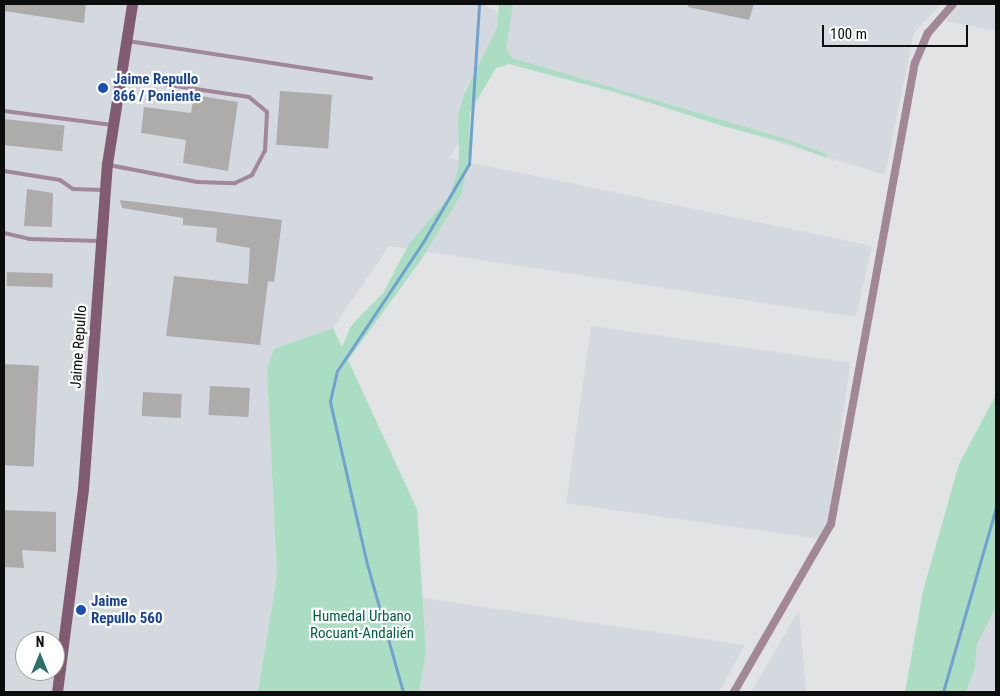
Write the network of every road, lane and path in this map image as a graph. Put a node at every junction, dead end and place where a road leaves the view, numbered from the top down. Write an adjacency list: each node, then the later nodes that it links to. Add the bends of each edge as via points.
1 (132, 4): 3 (street, Jaime Repullo)
2 (953, 4): 14 (street, via 928,33 915,63 831,524)
3 (125, 41): 4 (street, Jaime Repullo); 5 (lane)
4 (119, 78): 7 (street, Jaime Repullo); 8 (lane, via 249,97 266,112 265,151 252,175 234,183 197,182)
5 (371, 78)
6 (4, 111): 7 (lane)
7 (112, 125): 8 (street, Jaime Repullo)
8 (107, 164): 10 (street, Jaime Repullo)
9 (4, 171): 10 (lane, via 60,180 73,189)
10 (104, 190): 12 (street, Jaime Repullo)
11 (4, 233): 12 (lane, via 29,239)
12 (100, 242): 13 (street, Jaime Repullo, via 83,489)
13 (57, 692)
14 (734, 692)

